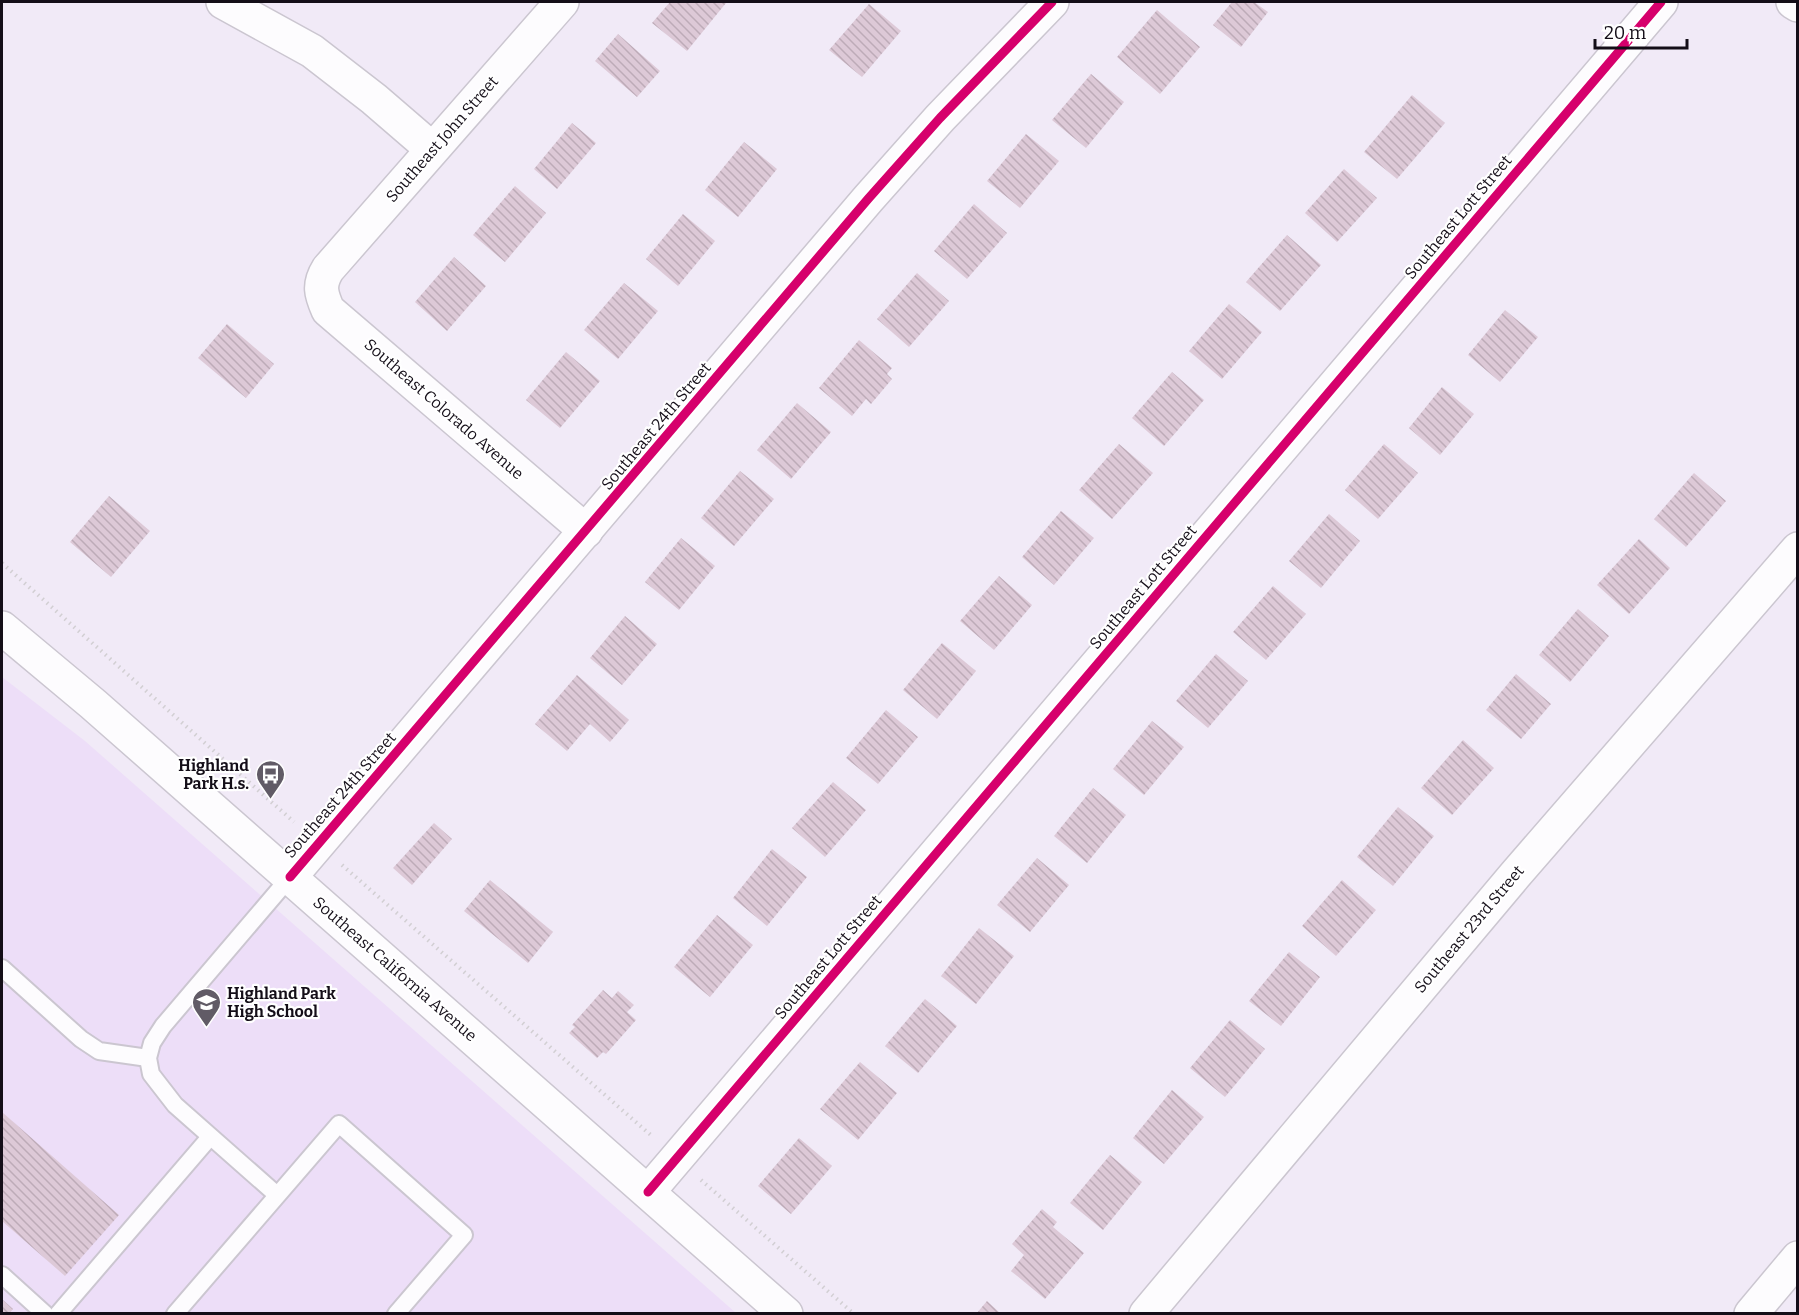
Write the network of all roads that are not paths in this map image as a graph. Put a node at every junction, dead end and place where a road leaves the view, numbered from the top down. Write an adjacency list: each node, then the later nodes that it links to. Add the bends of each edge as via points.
1 (224, 2): 7 (street, via 312,51)
2 (562, 2): 7 (street, Southeast John Street)
3 (1052, 2): 9 (street, Southeast 24th Street, via 875,191)
4 (1661, 2): 16 (street, Southeast Lott Street)
5 (1793, 2): 6 (street)
6 (1797, 6)
7 (432, 149): 8 (street, Southeast John Street)
8 (323, 277): 9 (street, Southeast Colorado Avenue, via 321,294 328,310)
9 (586, 531): 12 (street, Southeast 24th Street)
10 (1797, 549): 25 (street, Southeast 23rd Street, via 1523,866)
11 (2, 628): 12 (street, Southeast California Avenue)
12 (290, 877): 14 (lane, via 163,1026); 16 (street, Southeast California Avenue)
13 (2, 968): 14 (lane, via 99,1051)
14 (148, 1058): 15 (lane, via 151,1074 161,1089)
15 (210, 1137): 17 (lane); 21 (lane)
16 (648, 1192): 24 (street, Southeast California Avenue)
17 (278, 1195): 22 (lane); 23 (lane, via 339,1124 464,1235)
18 (1797, 1258): 26 (street)
19 (2, 1275): 20 (lane)
20 (45, 1314)
21 (58, 1314)
22 (175, 1314)
23 (396, 1314)
24 (786, 1314)
25 (1146, 1314)
26 (1751, 1314)

